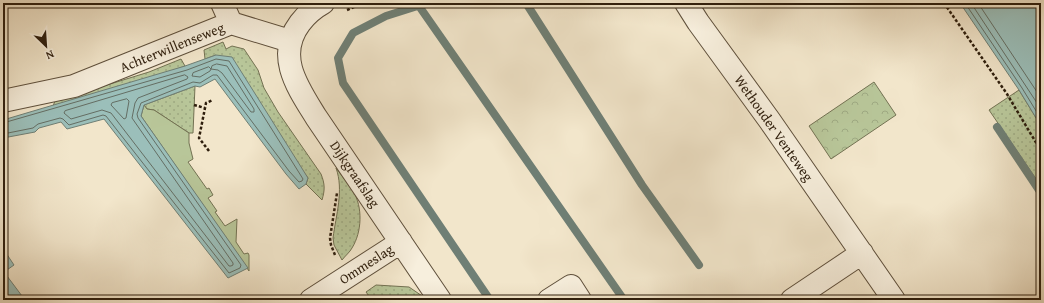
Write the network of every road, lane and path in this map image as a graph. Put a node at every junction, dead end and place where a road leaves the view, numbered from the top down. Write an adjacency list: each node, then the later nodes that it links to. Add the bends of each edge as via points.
1 (222, 3): 7 (street)
2 (323, 3): 8 (street, via 306,15)
3 (363, 3): 6 (path)
4 (686, 3): 17 (street, Wethouder Venteweg)
5 (944, 3): 14 (path, via 1007,94)
6 (349, 9)
7 (232, 23): 8 (street, Achterwillenseweg); 10 (street, Achterwillenseweg, via 74,86)
8 (290, 41): 16 (street, Dijkgraafslag, via 290,63 300,91)
9 (213, 100): 12 (path, via 206,103)
10 (3, 101)
11 (194, 105): 12 (path)
12 (206, 108): 13 (path, via 199,138)
13 (209, 151)
14 (1041, 151)
15 (337, 192): 18 (path, via 330,238 330,245)
16 (400, 242): 19 (street, Ommeslag); 20 (street, Dijkgraafslag)
17 (862, 253): 23 (street); 24 (street, Wethouder Venteweg)
18 (336, 256)
19 (311, 300)
20 (440, 300)
21 (549, 300): 22 (street, via 571,286)
22 (580, 300)
23 (792, 300)
24 (894, 300)

